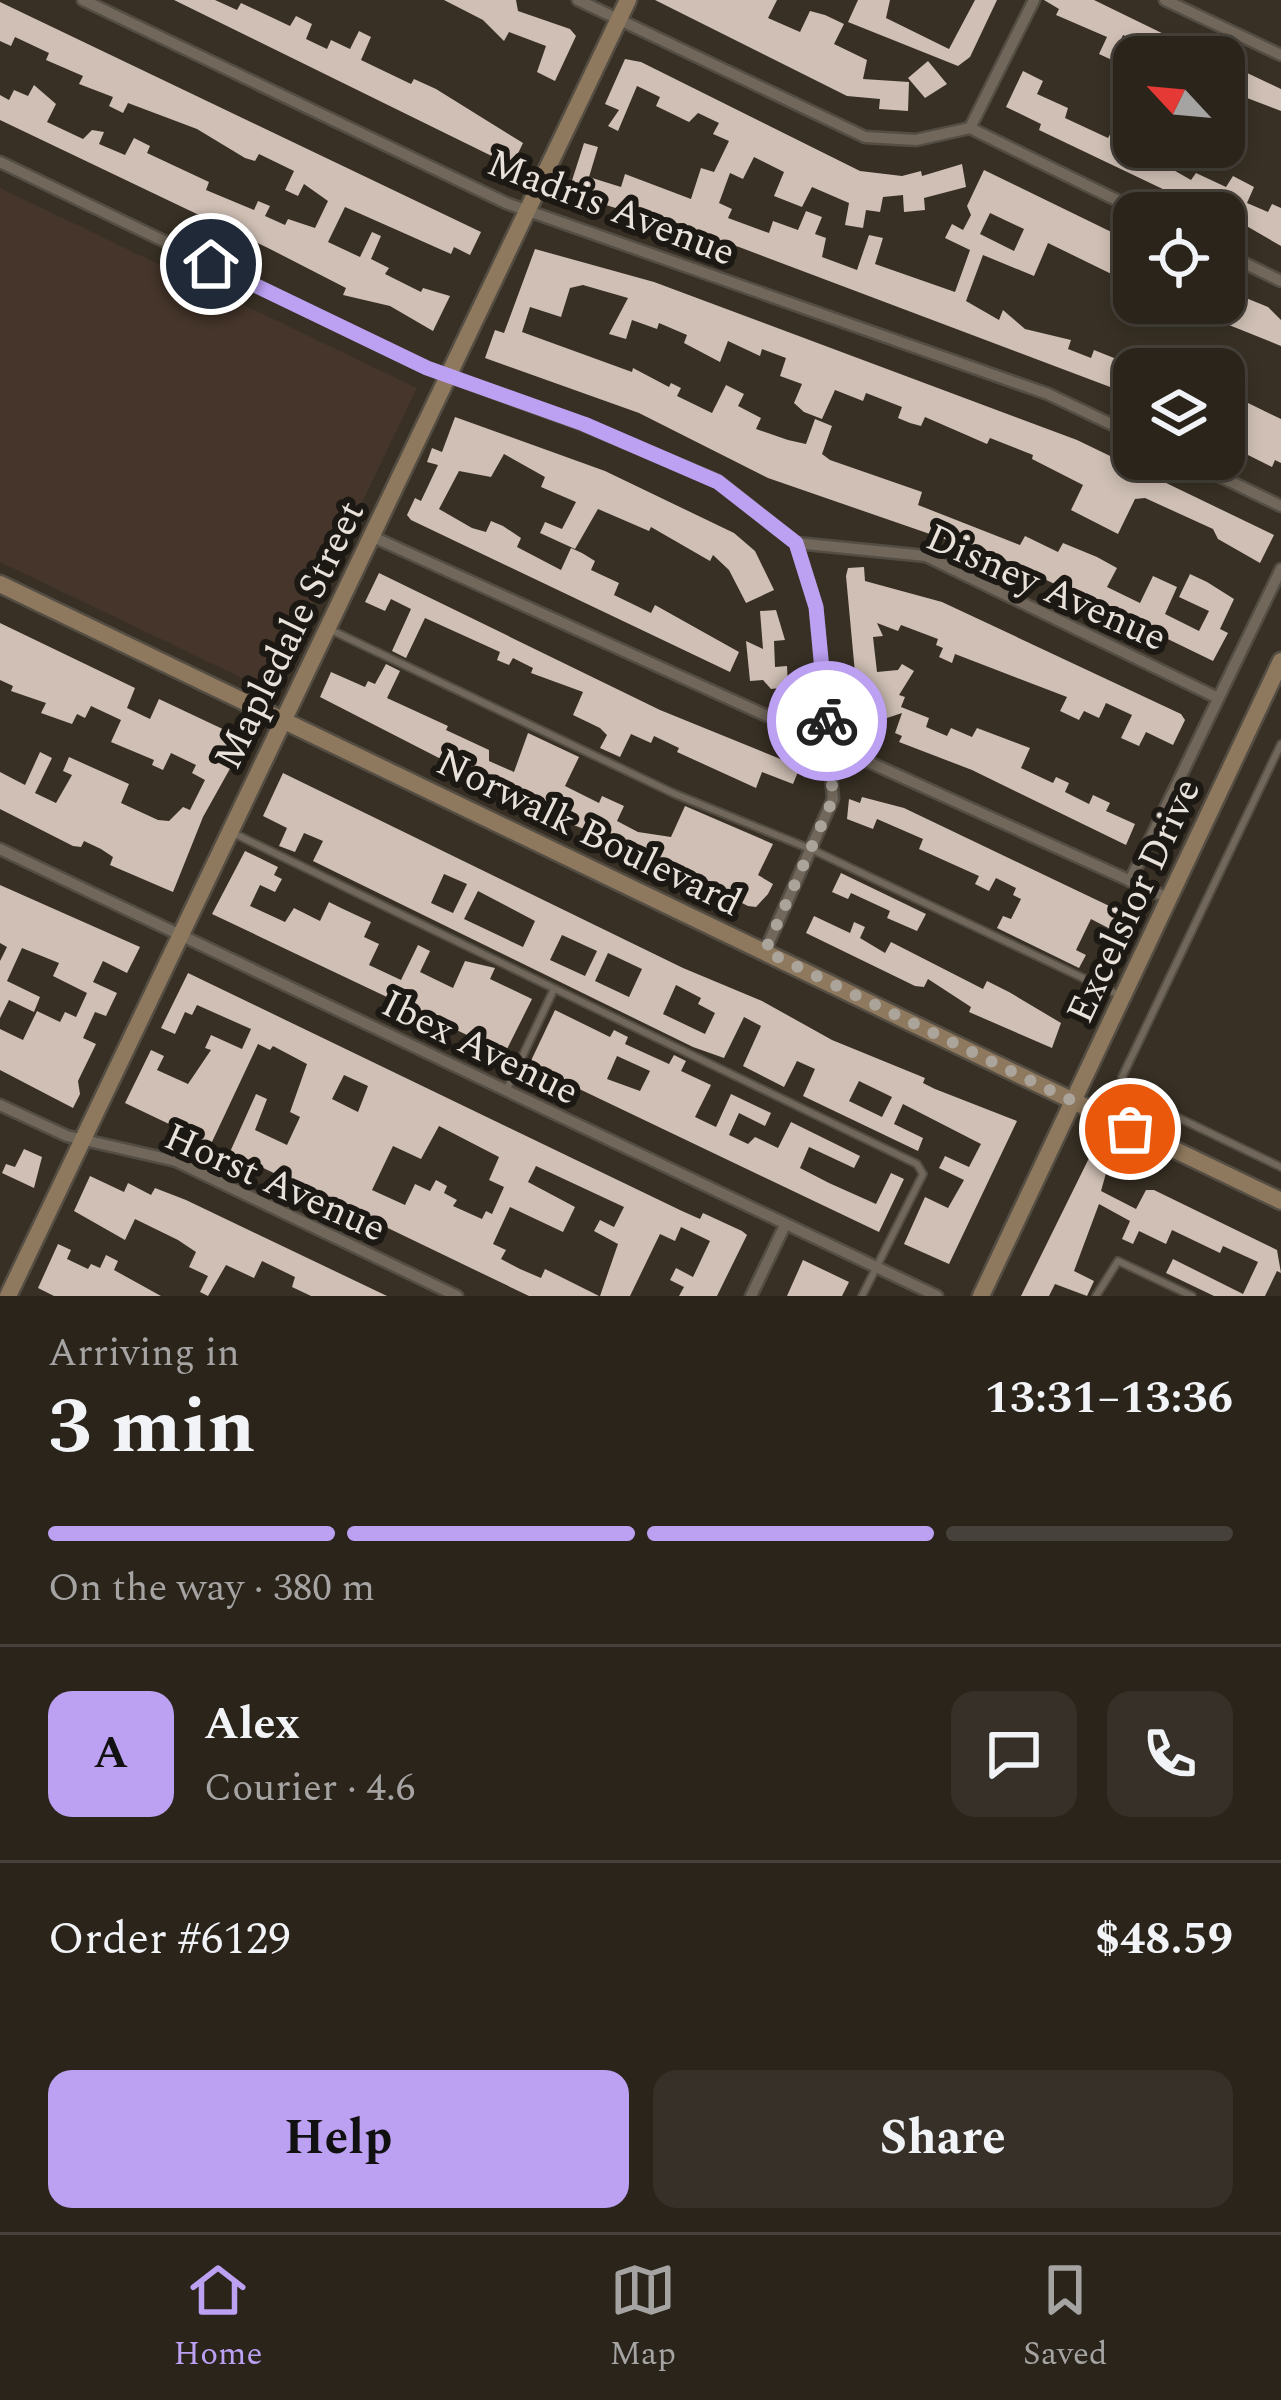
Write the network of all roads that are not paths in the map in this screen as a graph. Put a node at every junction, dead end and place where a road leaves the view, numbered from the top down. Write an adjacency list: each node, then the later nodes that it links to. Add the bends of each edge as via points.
1 (83, 0): 11 (street, Madris Avenue)
2 (578, 0): 6 (street)
3 (628, 0): 6 (street, Mapledale Street)
4 (1034, 0): 8 (street)
5 (1165, 0): 7 (street)
6 (619, 19): 8 (street, via 865,137 916,140); 11 (street, Mapledale Street)
7 (1281, 56)
8 (970, 128): 10 (street)
9 (0, 162): 14 (street)
10 (1113, 198)
11 (527, 210): 14 (street, Mapledale Street); 15 (street, Madris Avenue, via 1048,394)
12 (1245, 263): 13 (street)
13 (1281, 281)
14 (448, 377): 18 (street, Mapledale Street); 19 (street, via 718,482)
15 (1113, 425)
16 (1227, 480): 17 (street)
17 (1281, 506)
18 (371, 536): 22 (street, Mapledale Street); 26 (street)
19 (796, 543): 24 (street, Disney Avenue, via 926,556); 26 (street, via 816,607)
20 (1281, 569): 24 (street, Excelsior Drive)
21 (0, 584): 25 (street, Norwalk Boulevard)
22 (328, 628): 25 (street, Mapledale Street); 30 (lane, via 675,794)
23 (1281, 661): 32 (street, Excelsior Drive)
24 (1218, 698): 31 (street, Excelsior Drive)
25 (284, 720): 28 (street, Mapledale Street); 34 (street, Norwalk Boulevard)
26 (830, 744): 30 (street, via 833,799); 31 (street)
27 (1281, 744): 41 (lane, via 1122,1077 1133,1096)
28 (230, 832): 33 (street, Mapledale Street); 35 (lane)
29 (0, 849): 33 (street, Ibex Avenue)
30 (813, 850): 34 (street); 36 (lane)
31 (1130, 881): 32 (street)
32 (1168, 898): 36 (street, Excelsior Drive)
33 (181, 934): 37 (street, Ibex Avenue); 40 (street, Mapledale Street)
34 (765, 951): 38 (street, Norwalk Boulevard)
35 (554, 988): 37 (lane); 44 (lane, via 917,1164 923,1174)
36 (1123, 996): 38 (street, Excelsior Drive)
37 (505, 1092): 43 (street, Ibex Avenue)
38 (1072, 1101): 42 (street, Norwalk Boulevard); 50 (street, Excelsior Drive)
39 (0, 1105): 40 (street, Horst Avenue)
40 (82, 1140): 45 (street, Mapledale Street); 46 (street, Horst Avenue, via 176,1161)
41 (1281, 1167)
42 (1281, 1201)
43 (785, 1225): 44 (street, Ibex Avenue); 47 (street)
44 (875, 1268): 48 (lane); 49 (street, Ibex Avenue)
45 (8, 1296)
46 (457, 1296)
47 (751, 1296)
48 (862, 1296)
49 (937, 1296)
50 (981, 1296)
51 (1096, 1296): 52 (lane, via 1118,1261)
52 (1192, 1296)

